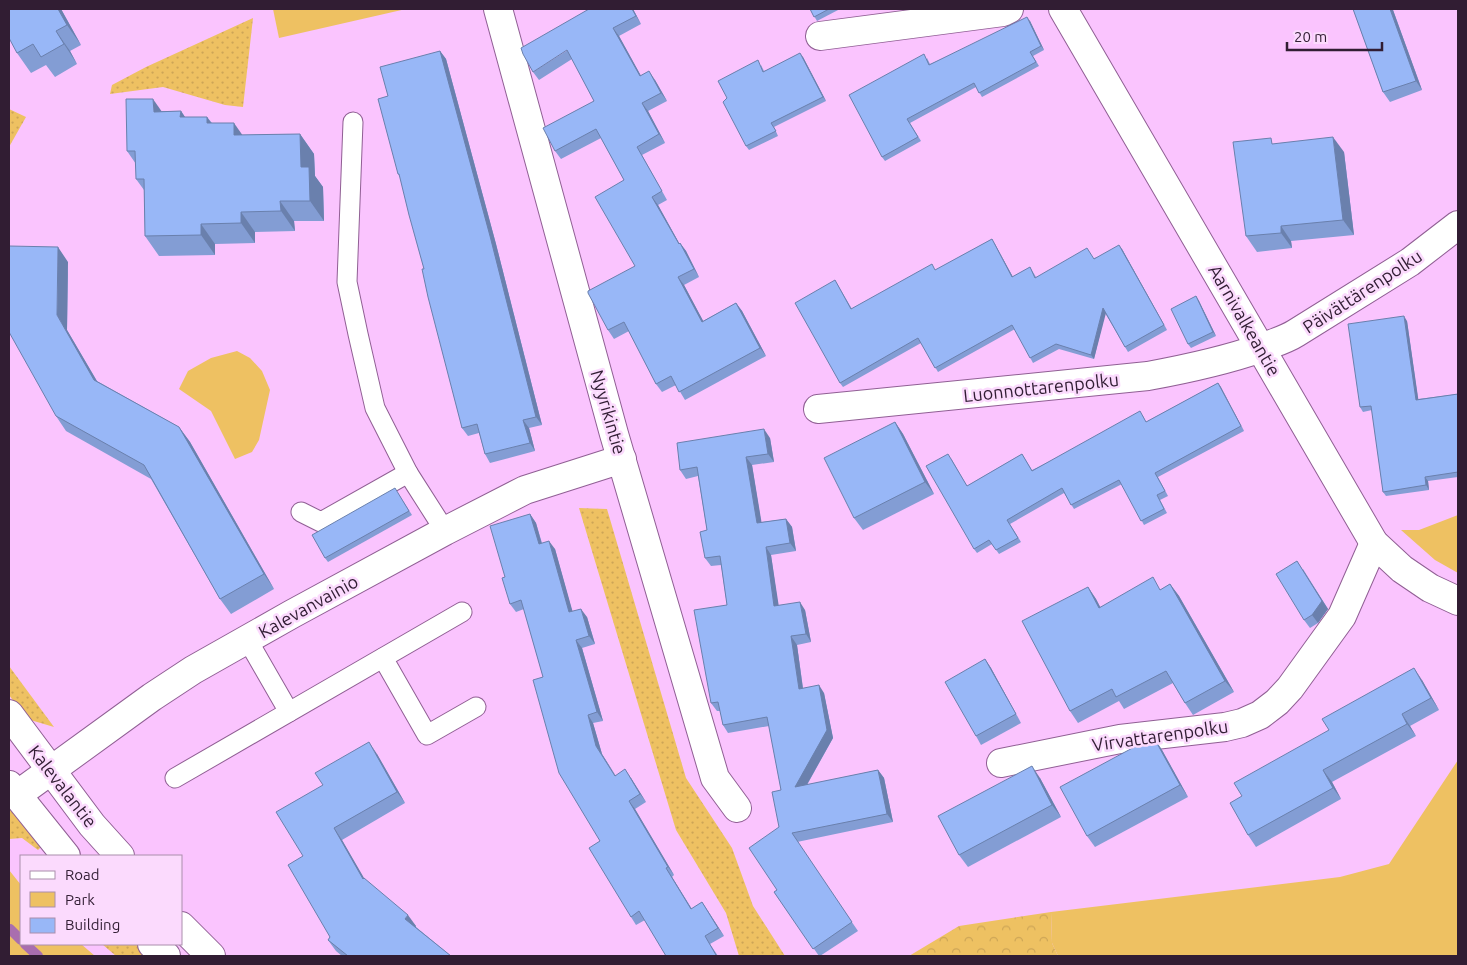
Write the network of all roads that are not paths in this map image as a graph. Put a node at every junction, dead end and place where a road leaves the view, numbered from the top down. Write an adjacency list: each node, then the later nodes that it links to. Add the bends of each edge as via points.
1 (498, 9): 9 (street, Nyyrikintie)
2 (1009, 9): 4 (street)
3 (1063, 9): 7 (street, Aarnivalkeantie)
4 (820, 36)
5 (353, 122): 10 (lane, via 347,282 375,408)
6 (1458, 225): 7 (street, Päivättärenpolku, via 1410,262 1296,333)
7 (1260, 348): 8 (street, Luonnottarenpolku, via 1203,365 1148,376); 13 (street, Aarnivalkeantie)
8 (818, 409)
9 (622, 459): 12 (street, Kalevanvainio, via 525,490); 25 (street, Nyyrikintie, via 715,778)
10 (408, 473): 11 (lane, via 321,522); 12 (lane)
11 (301, 512)
12 (445, 530): 16 (street, Kalevanvainio)
13 (1374, 543): 14 (street, Aarnivalkeantie, via 1402,569 1430,588); 21 (street, Virvattarenpolku, via 1342,616 1290,688 1260,715 1225,728 1120,739)
14 (1458, 601)
15 (462, 612): 17 (lane)
16 (247, 639): 19 (lane); 22 (street, Kalevanvainio, via 152,697)
17 (383, 658): 18 (lane, via 427,735); 19 (lane)
18 (476, 707)
19 (289, 712): 23 (lane)
20 (9, 714): 22 (street, Kalevalantie)
21 (1001, 763)
22 (50, 770): 24 (street, Kalevanvainio); 27 (street, Kalevalantie)
23 (175, 778)
24 (13, 790): 26 (street)
25 (737, 808)
26 (65, 855)
27 (119, 855)
28 (182, 927): 31 (street)
29 (153, 945): 30 (street)
30 (166, 956)
31 (211, 956)

